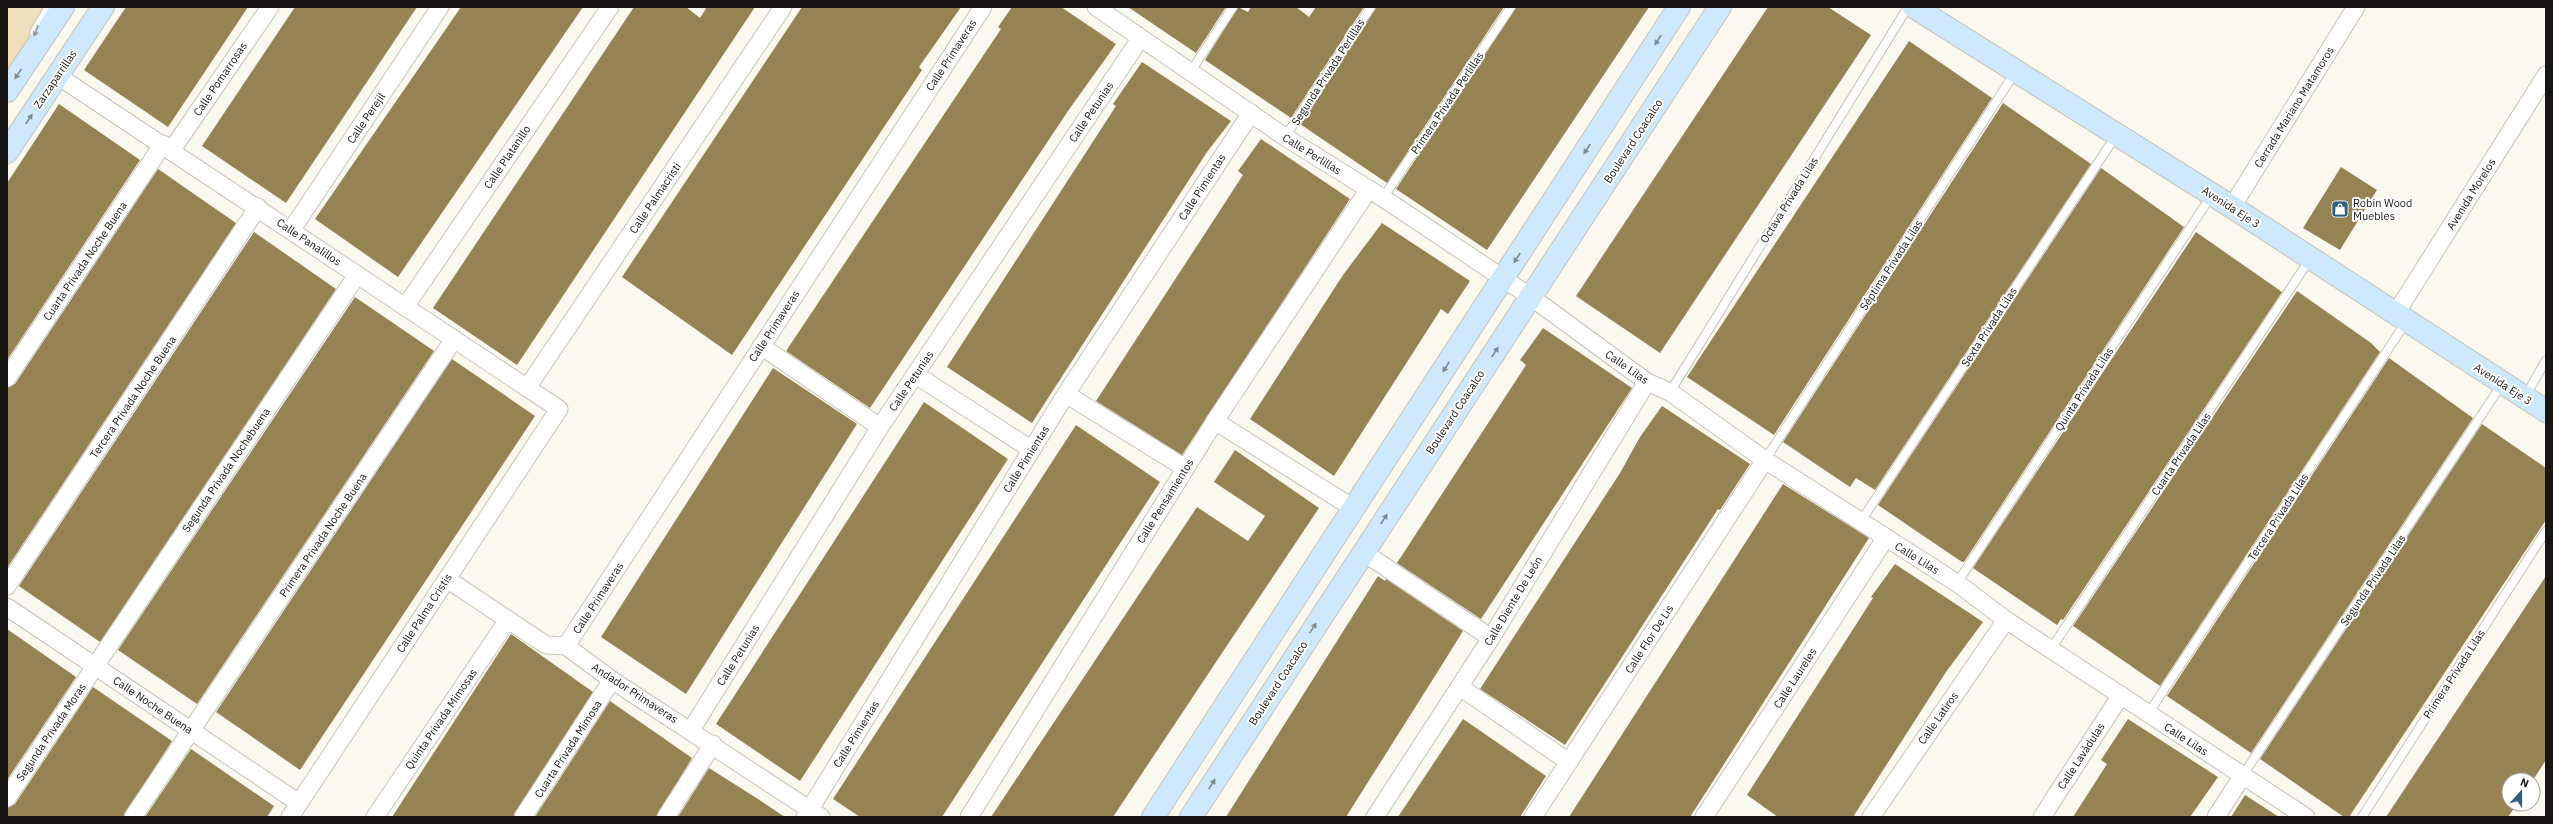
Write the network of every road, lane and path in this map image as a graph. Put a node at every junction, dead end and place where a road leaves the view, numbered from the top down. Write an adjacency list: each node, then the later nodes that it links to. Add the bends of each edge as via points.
1 (49, 7): 19 (lane, one-way to 19, via 35,30)
2 (63, 7): 19 (main road)
3 (103, 7): 23 (main road, Zarzaparrillas)
4 (270, 7): 28 (street, Calle Pomarrosas)
5 (440, 7): 35 (street, Calle Perejil)
6 (610, 7): 40 (street, Calle Platanillo)
7 (784, 7): 49 (street, Calle Palmacristi)
8 (983, 7): 43 (street, Calle Primaveras)
9 (1096, 7): 18 (street, Calle Perlillas)
10 (1233, 7): 21 (lane)
11 (1371, 7): 27 (lane, Segunda Privada Perlillas)
12 (1511, 7): 32 (lane, Primera Privada Perlillas)
13 (1679, 7): 38 (main road, one-way to 38)
14 (1720, 7): 39 (main road, Boulevard Coacalco)
15 (1908, 7): 50 (lane, Octava Privada Lilas)
16 (1914, 7): 20 (main road, Avenida Eje 3)
17 (2356, 7): 34 (street, Cerrada Mariano Matamoros)
18 (1140, 39): 21 (street, Calle Perlillas); 45 (street, Calle Petunias)
19 (30, 57): 24 (main road, one-way to 24)
20 (2016, 70): 26 (main road, Avenida Eje 3); 58 (lane, Séptima Privada Lilas)
21 (1191, 71): 25 (street, Calle Perlillas)
22 (2546, 75): 41 (street, Avenida Morelos)
23 (58, 76): 28 (street, Calle Panalillos); 29 (main road, Zarzaparrillas, one-way to 23)
24 (7, 91)
25 (1251, 113): 27 (street, Calle Perlillas); 51 (street, Calle Pimientas)
26 (2117, 134): 31 (main road, Avenida Eje 3); 61 (lane, Sexta Privada Lilas)
27 (1286, 137): 30 (street, Calle Perlillas)
28 (167, 148): 33 (street, Calle Panalillos); 46 (street, Cuarta Privada Noche Buena)
29 (7, 152)
30 (1369, 189): 32 (street, Calle Perlillas); 55 (street, Calle Pensamientos)
31 (2212, 195): 34 (main road, Avenida Eje 3); 66 (lane, Quinta Privada Lilas)
32 (1383, 198): 38 (street, Calle Perlillas)
33 (258, 207): 35 (street, Calle Panalillos); 67 (street, Tercera Privada Noche Buena)
34 (2232, 208): 36 (main road, Avenida Eje 3)
35 (292, 229): 37 (street, Calle Panalillos)
36 (2310, 259): 41 (main road, Avenida Eje 3); 73 (lane, Cuarta Privada Lilas)
37 (357, 275): 40 (street, Calle Panalillos); 74 (street, Segunda Privada Nochebuena)
38 (1504, 279): 39 (street, Calle Perlillas); 60 (main road, one-way to 60)
39 (1531, 297): 47 (street, Calle Lilas); 64 (main road, Boulevard Coacalco, one-way to 39)
40 (405, 306): 42 (street, Calle Panalillos)
41 (2401, 317): 48 (main road, Avenida Eje 3); 78 (lane, Tercera Privada Lilas)
42 (454, 339): 49 (street, Calle Panalillos); 80 (street, Primera Privada Noche Buena)
43 (761, 346): 56 (street); 72 (street, Calle Primaveras)
44 (2546, 360): 52 (lane)
45 (916, 374): 56 (street, Calle Petunias); 57 (street)
46 (7, 378)
47 (1647, 382): 50 (street, Calle Lilas); 71 (street, Calle Diente De León)
48 (2502, 384): 52 (main road, Avenida Eje 3); 83 (lane, Segunda Privada Lilas)
49 (527, 388): 53 (street, Calle Panalillos)
50 (1670, 392): 58 (street, Calle Lilas)
51 (1066, 394): 57 (street, Calle Pimientas); 59 (street)
52 (2524, 398): 54 (main road, Avenida Eje 3)
53 (559, 409): 65 (street, Calle Palma Cristis)
54 (2546, 411)
55 (1215, 421): 59 (street, Calle Pensamientos); 60 (street)
56 (880, 427): 79 (street, Calle Petunias)
57 (1032, 450): 86 (street, Calle Pimientas)
58 (1765, 460): 61 (street, Calle Lilas); 82 (street, Calle Flor De Lis)
59 (1185, 468): 91 (street, Calle Pensamientos)
60 (1353, 508): 92 (main road)
61 (1861, 521): 63 (street, Calle Lilas)
62 (2546, 531): 101 (lane, Primera Privada Lilas)
63 (1885, 539): 66 (street, Calle Lilas); 96 (street, Calle Laureles)
64 (1363, 552): 71 (street); 93 (main road, Boulevard Coacalco, one-way to 64)
65 (447, 579): 69 (street); 85 (street, Calle Palma Cristis)
66 (1957, 583): 70 (street, Calle Lilas)
67 (7, 586)
68 (7, 607): 74 (street, Calle Noche Buena)
69 (507, 620): 72 (street, via 546,645); 88 (street, Quinta Privada Mimosas)
70 (2006, 620): 73 (street, Calle Lilas); 97 (street, Calle Latiros)
71 (1491, 638): 76 (street, Calle Diente De León)
72 (566, 646): 75 (street, Andador Primaveras)
73 (2051, 649): 77 (street, Calle Lilas)
74 (95, 666): 80 (street, Calle Noche Buena); 84 (street, Segunda Privada Moras)
75 (612, 680): 79 (street, Andador Primaveras); 89 (street, Cuarta Privada Mimosa)
76 (1460, 687): 82 (street); 94 (street, Calle Diente De León)
77 (2121, 695): 78 (street, Calle Lilas); 98 (street, Calle Lavádulas)
78 (2148, 714): 83 (street, Calle Lilas)
79 (691, 730): 81 (street, Andador Primaveras)
80 (191, 731): 85 (street, Calle Noche Buena); 87 (street, Primera Privada Noche Buena)
81 (713, 744): 86 (street, Andador Primaveras); 90 (street)
82 (1569, 762): 95 (street, Calle Flor De Lis)
83 (2243, 775): 99 (street); 100 (street, Calle Lilas)
84 (7, 798)
85 (294, 810)
86 (812, 814)
87 (133, 817)
88 (375, 817)
89 (523, 817)
90 (666, 817)
91 (969, 817)
92 (1153, 817)
93 (1191, 817)
94 (1374, 817)
95 (1535, 817)
96 (1704, 817)
97 (1871, 817)
98 (2042, 817)
99 (2216, 817)
100 (2306, 817)
101 (2362, 817)

